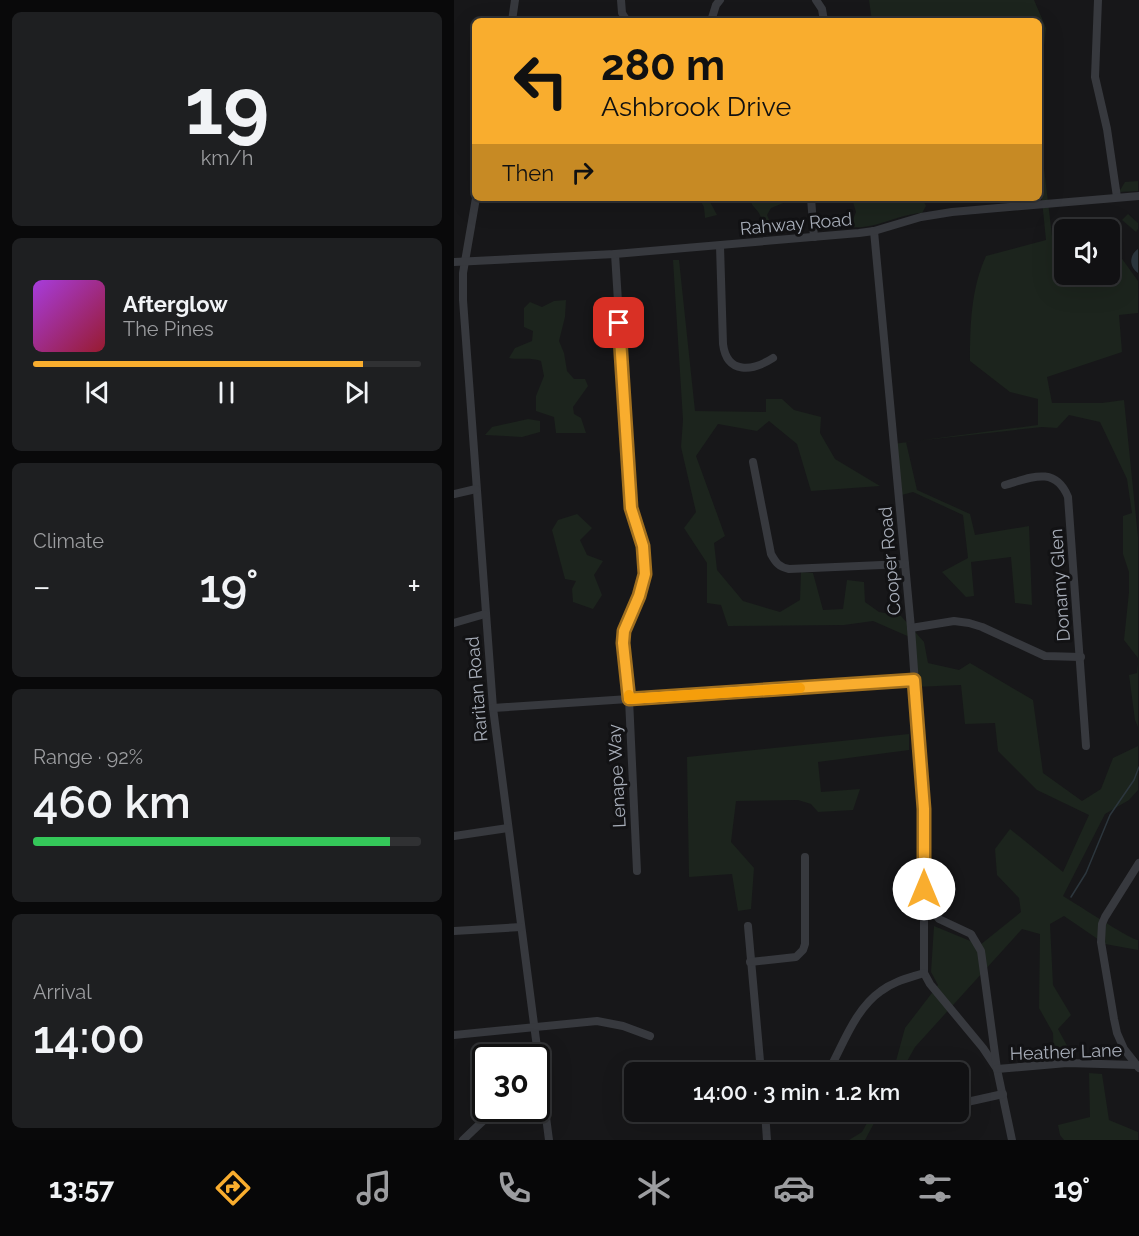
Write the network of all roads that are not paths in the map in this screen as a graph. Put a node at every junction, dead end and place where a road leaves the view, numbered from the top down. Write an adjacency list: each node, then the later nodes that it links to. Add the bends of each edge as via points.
1 (516, 0): 6 (street)
2 (621, 0): 7 (street)
3 (720, 0): 8 (street)
4 (816, 0): 9 (street)
5 (1098, 0): 11 (street, via 1095,76)
6 (513, 18)
7 (625, 18)
8 (712, 18)
9 (824, 18)
10 (1138, 196): 11 (street, Rahway Road)
11 (1117, 197): 14 (street, Rahway Road, via 954,212)
12 (475, 201): 19 (street, Raritan Road)
13 (811, 201): 15 (street)
14 (874, 231): 15 (street, Rahway Road); 25 (street, Cooper Road)
15 (814, 237): 16 (street, Rahway Road)
16 (720, 246): 17 (street, Rahway Road); 20 (street, via 725,354 732,363 747,369)
17 (614, 254): 19 (street, Rahway Road); 31 (street, Lenape Way, via 631,508 643,546 645,574 624,631)
18 (454, 262): 19 (street, Rahway Road)
19 (464, 262): 23 (street, Raritan Road, via 463,300)
20 (774, 358)
21 (753, 462): 25 (street, via 771,554 781,567)
22 (1005, 485): 29 (street, Donamy Glen, via 1047,476 1067,494)
23 (476, 489): 24 (street); 26 (street, Raritan Road)
24 (454, 494)
25 (905, 564): 28 (street, Cooper Road)
26 (485, 614): 27 (street); 32 (street, Raritan Road)
27 (454, 623)
28 (911, 628): 29 (street, via 954,621 969,623 1045,656); 30 (street, Cooper Road)
29 (1081, 657): 33 (street, Donamy Glen)
30 (914, 680): 31 (street); 39 (street, Cooper Road, via 924,809)
31 (629, 699): 32 (street); 38 (street, Lenape Way)
32 (493, 708): 34 (street, Raritan Road)
33 (1086, 746)
34 (508, 828): 35 (street); 43 (street, Raritan Road)
35 (454, 836)
36 (805, 857): 45 (street, via 803,950 792,958)
37 (1138, 863): 55 (street, via 1105,916 1100,942 1117,1033)
38 (637, 871)
39 (924, 889): 40 (street, Cooper Road); 41 (street, Cooper Road)
40 (939, 919): 41 (street); 50 (street, via 964,929 978,943)
41 (924, 924): 46 (street, Cooper Road)
42 (748, 926): 45 (street)
43 (521, 927): 44 (street); 47 (street, Raritan Road)
44 (454, 931)
45 (750, 962): 53 (street)
46 (924, 973): 52 (street); 54 (street, via 890,985 872,998)
47 (534, 1028): 48 (street); 49 (street, via 597,1021); 51 (street, Raritan Road)
48 (454, 1035)
49 (650, 1036)
50 (994, 1042): 52 (street); 56 (street)
51 (536, 1044)
52 (983, 1048): 56 (street)
53 (760, 1062)
54 (833, 1062)
55 (1137, 1066): 56 (street, Heather Lane, via 1067,1063)
56 (997, 1069): 57 (street)
57 (1003, 1094): 58 (street); 65 (street)
58 (969, 1102)
59 (482, 1122): 62 (street)
60 (546, 1122): 63 (street, Raritan Road)
61 (766, 1122): 64 (street)
62 (463, 1140)
63 (549, 1140)
64 (767, 1140)
65 (1012, 1140)

